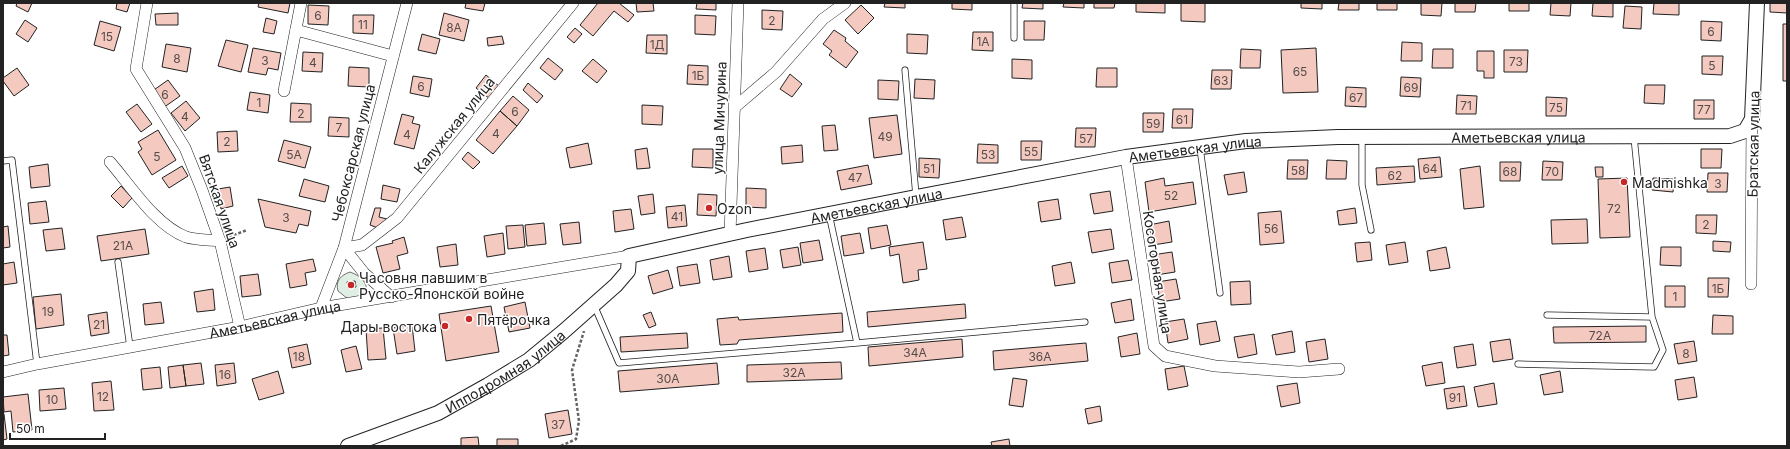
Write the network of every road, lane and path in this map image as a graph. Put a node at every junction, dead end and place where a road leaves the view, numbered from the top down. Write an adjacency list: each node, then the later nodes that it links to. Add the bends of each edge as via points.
1 (147, 3): 27 (street, Вятская улица, via 136,70 184,148)
2 (301, 3): 9 (street)
3 (407, 3): 11 (street, Чебоксарская улица)
4 (573, 3): 28 (street, Калужская улица, via 397,218 362,244)
5 (738, 3): 14 (street, улица Мичурина)
6 (845, 3): 14 (street, via 823,19 776,72)
7 (1014, 3): 10 (lane)
8 (1757, 3): 15 (street, Братская улица)
9 (296, 30): 11 (street); 13 (street)
10 (1014, 38)
11 (393, 56): 28 (street, Чебоксарская улица)
12 (905, 70): 22 (lane)
13 (284, 91)
14 (735, 107): 26 (street, улица Мичурина)
15 (1752, 119): 17 (street, Аметьевская улица, via 1745,131 1730,136); 31 (street, Братская улица)
16 (1362, 137): 17 (street, Аметьевская улица); 18 (street, Аметьевская улица, via 1246,141); 25 (lane, via 1362,185)
17 (1634, 137): 37 (lane)
18 (1200, 148): 19 (street, Аметьевская улица); 32 (lane)
19 (1126, 157): 22 (street, Аметьевская улица); 45 (street, Косогорная улица, via 1154,346 1165,356 1215,366 1298,372)
20 (3, 161): 43 (lane, via 12,160)
21 (110, 162): 27 (street, via 158,219 169,227 187,237)
22 (916, 197): 23 (street, Аметьевская улица)
23 (829, 214): 26 (street, Аметьевская улица); 41 (lane)
24 (247, 230): 27 (path)
25 (1371, 230)
26 (730, 234): 29 (street, Аметьевская улица)
27 (220, 241): 40 (street, Вятская улица)
28 (344, 248): 33 (street, via 364,273); 35 (street, Чебоксарская улица)
29 (629, 256): 33 (street, Аметьевская улица); 34 (street, Ипподромная улица, via 628,271)
30 (118, 262): 42 (lane)
31 (1752, 284)
32 (1220, 293)
33 (391, 296): 35 (street, Аметьевская улица)
34 (594, 305): 41 (lane, via 619,363); 47 (street, Ипподромная улица, via 529,360 488,385 438,413)
35 (321, 308): 40 (street, Аметьевская улица)
36 (1547, 315): 37 (lane)
37 (1652, 317): 44 (lane, via 1663,350 1654,367)
38 (1085, 322): 41 (lane)
39 (586, 325): 48 (path, via 572,370 579,421 576,439)
40 (240, 327): 42 (street, Аметьевская улица)
41 (857, 343)
42 (130, 347): 43 (street, Аметьевская улица)
43 (37, 364): 46 (street, Аметьевская улица)
44 (1518, 364)
45 (1338, 369)
46 (3, 372)
47 (348, 446)
48 (561, 446)

